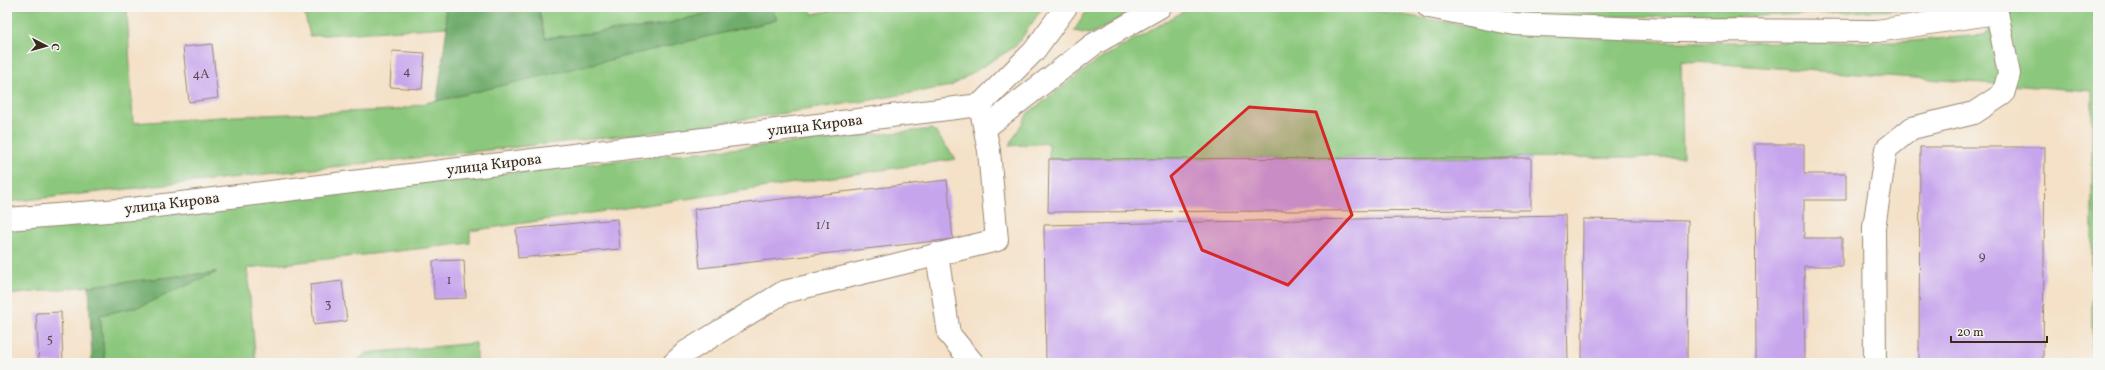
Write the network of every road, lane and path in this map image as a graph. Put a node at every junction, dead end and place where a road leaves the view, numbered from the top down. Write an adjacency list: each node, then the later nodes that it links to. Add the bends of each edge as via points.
1 (1066, 7): 5 (street, via 1034,52)
2 (1160, 7): 6 (street, via 1094,44)
3 (1429, 7): 4 (street, via 1515,24 1670,30 1876,31)
4 (1996, 10): 11 (street, via 2009,74 2003,94 1974,113 1912,128 1886,149 1874,227)
5 (980, 105): 6 (street); 7 (street, улица Кирова, via 132,209)
6 (984, 128): 8 (street, via 989,151 997,240)
7 (7, 219)
8 (937, 254): 9 (street, via 784,292 686,352); 10 (street, via 949,334)
9 (674, 363)
10 (973, 363)
11 (1875, 363)

